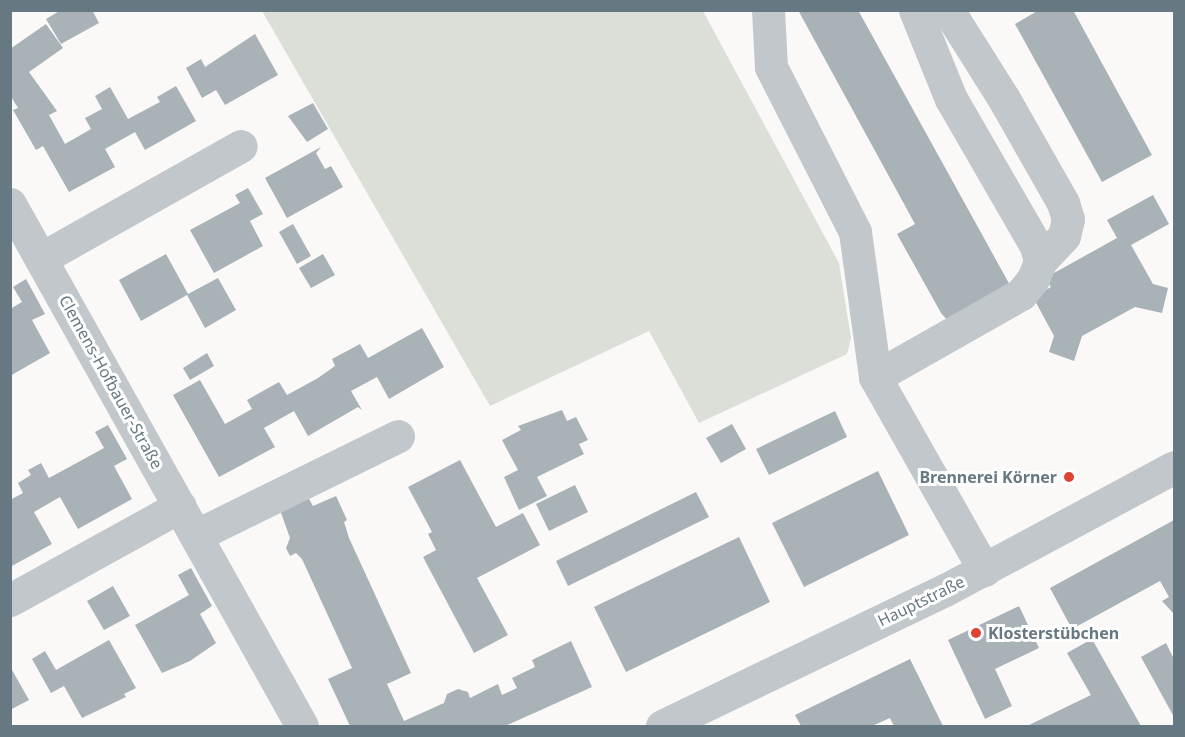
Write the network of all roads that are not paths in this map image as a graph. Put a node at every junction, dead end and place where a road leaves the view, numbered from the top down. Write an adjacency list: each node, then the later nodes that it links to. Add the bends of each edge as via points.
1 (768, 10): 8 (street, via 771,68 855,232)
2 (915, 10): 7 (street, via 951,99 1036,246)
3 (948, 10): 7 (street, via 1063,203 1068,219 1064,236)
4 (241, 146): 6 (street)
5 (10, 204): 6 (street, Clemens-Hofbauer-Straße)
6 (42, 258): 11 (street, Clemens-Hofbauer-Straße)
7 (1040, 262): 8 (street, via 1034,279 1021,294)
8 (875, 377): 13 (street)
9 (398, 436): 12 (street)
10 (1174, 468): 13 (street, Hauptstraße)
11 (180, 506): 12 (street, Clemens-Hofbauer-Straße); 14 (street)
12 (197, 535): 15 (street, Clemens-Hofbauer-Straße)
13 (984, 570): 16 (street, Hauptstraße)
14 (10, 600)
15 (302, 726)
16 (662, 726)

